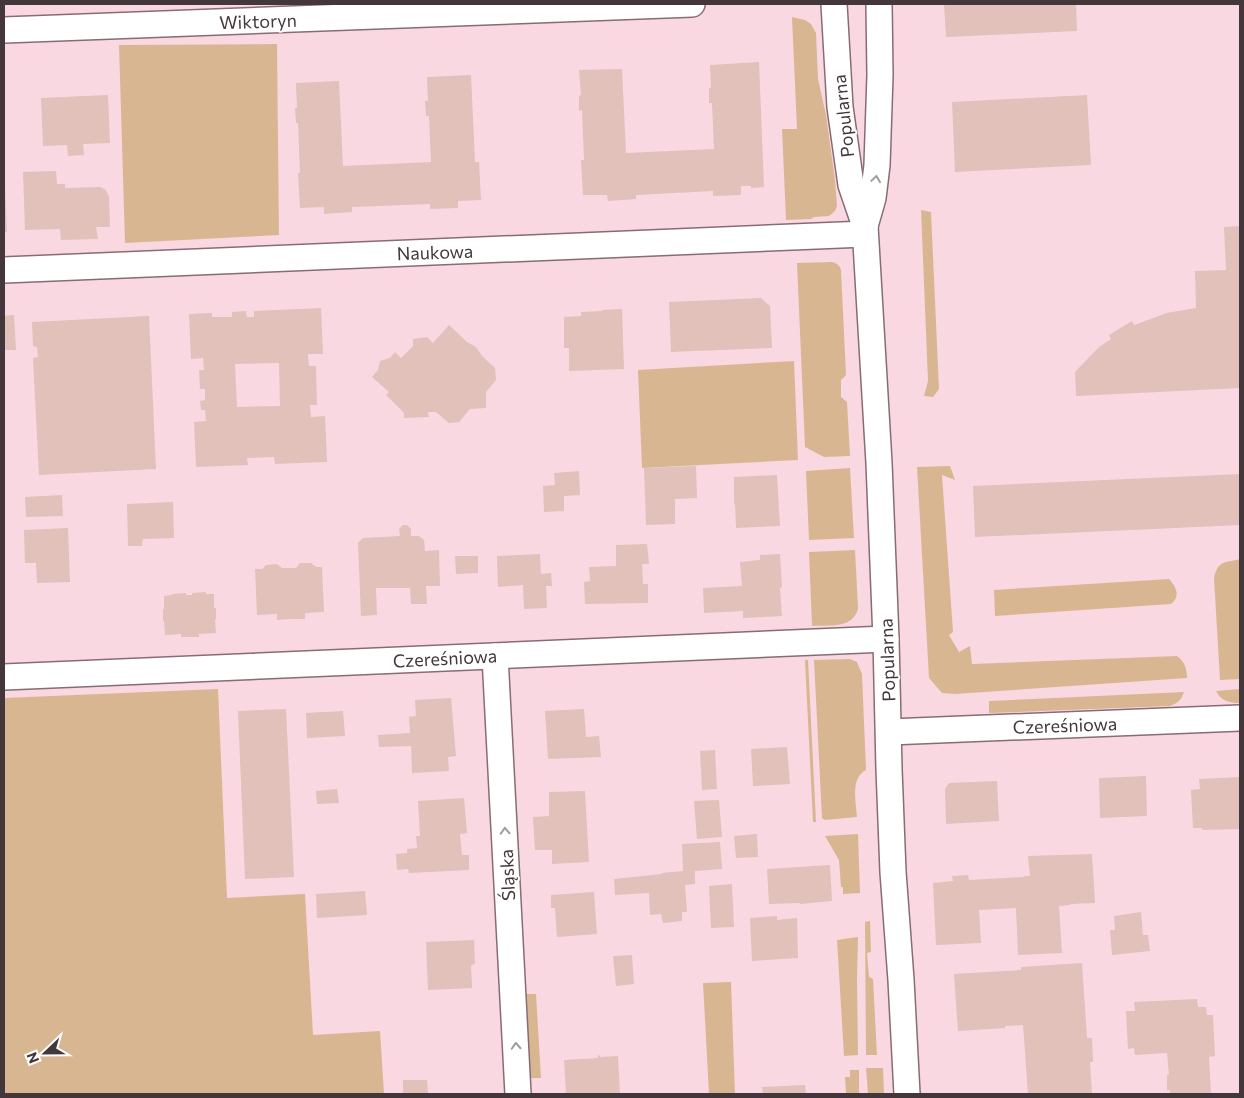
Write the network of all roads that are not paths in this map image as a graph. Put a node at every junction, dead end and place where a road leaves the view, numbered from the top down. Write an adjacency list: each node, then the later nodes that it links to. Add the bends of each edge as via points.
1 (692, 4): 4 (street, Wiktoryn)
2 (834, 4): 5 (street, Popularna, via 840,107 851,185)
3 (879, 4): 5 (street, Popularna, one-way to 3, via 878,165)
4 (4, 30)
5 (865, 230): 6 (street, Naukowa); 7 (street, Popularna)
6 (4, 270)
7 (886, 640): 8 (street, Czereśniowa); 11 (street, Popularna)
8 (496, 656): 9 (street, Czereśniowa); 12 (street, Śląska, one-way to 8)
9 (4, 677)
10 (1240, 718): 11 (street, Czereśniowa)
11 (889, 732): 13 (street, Popularna)
12 (518, 1094)
13 (907, 1094)

